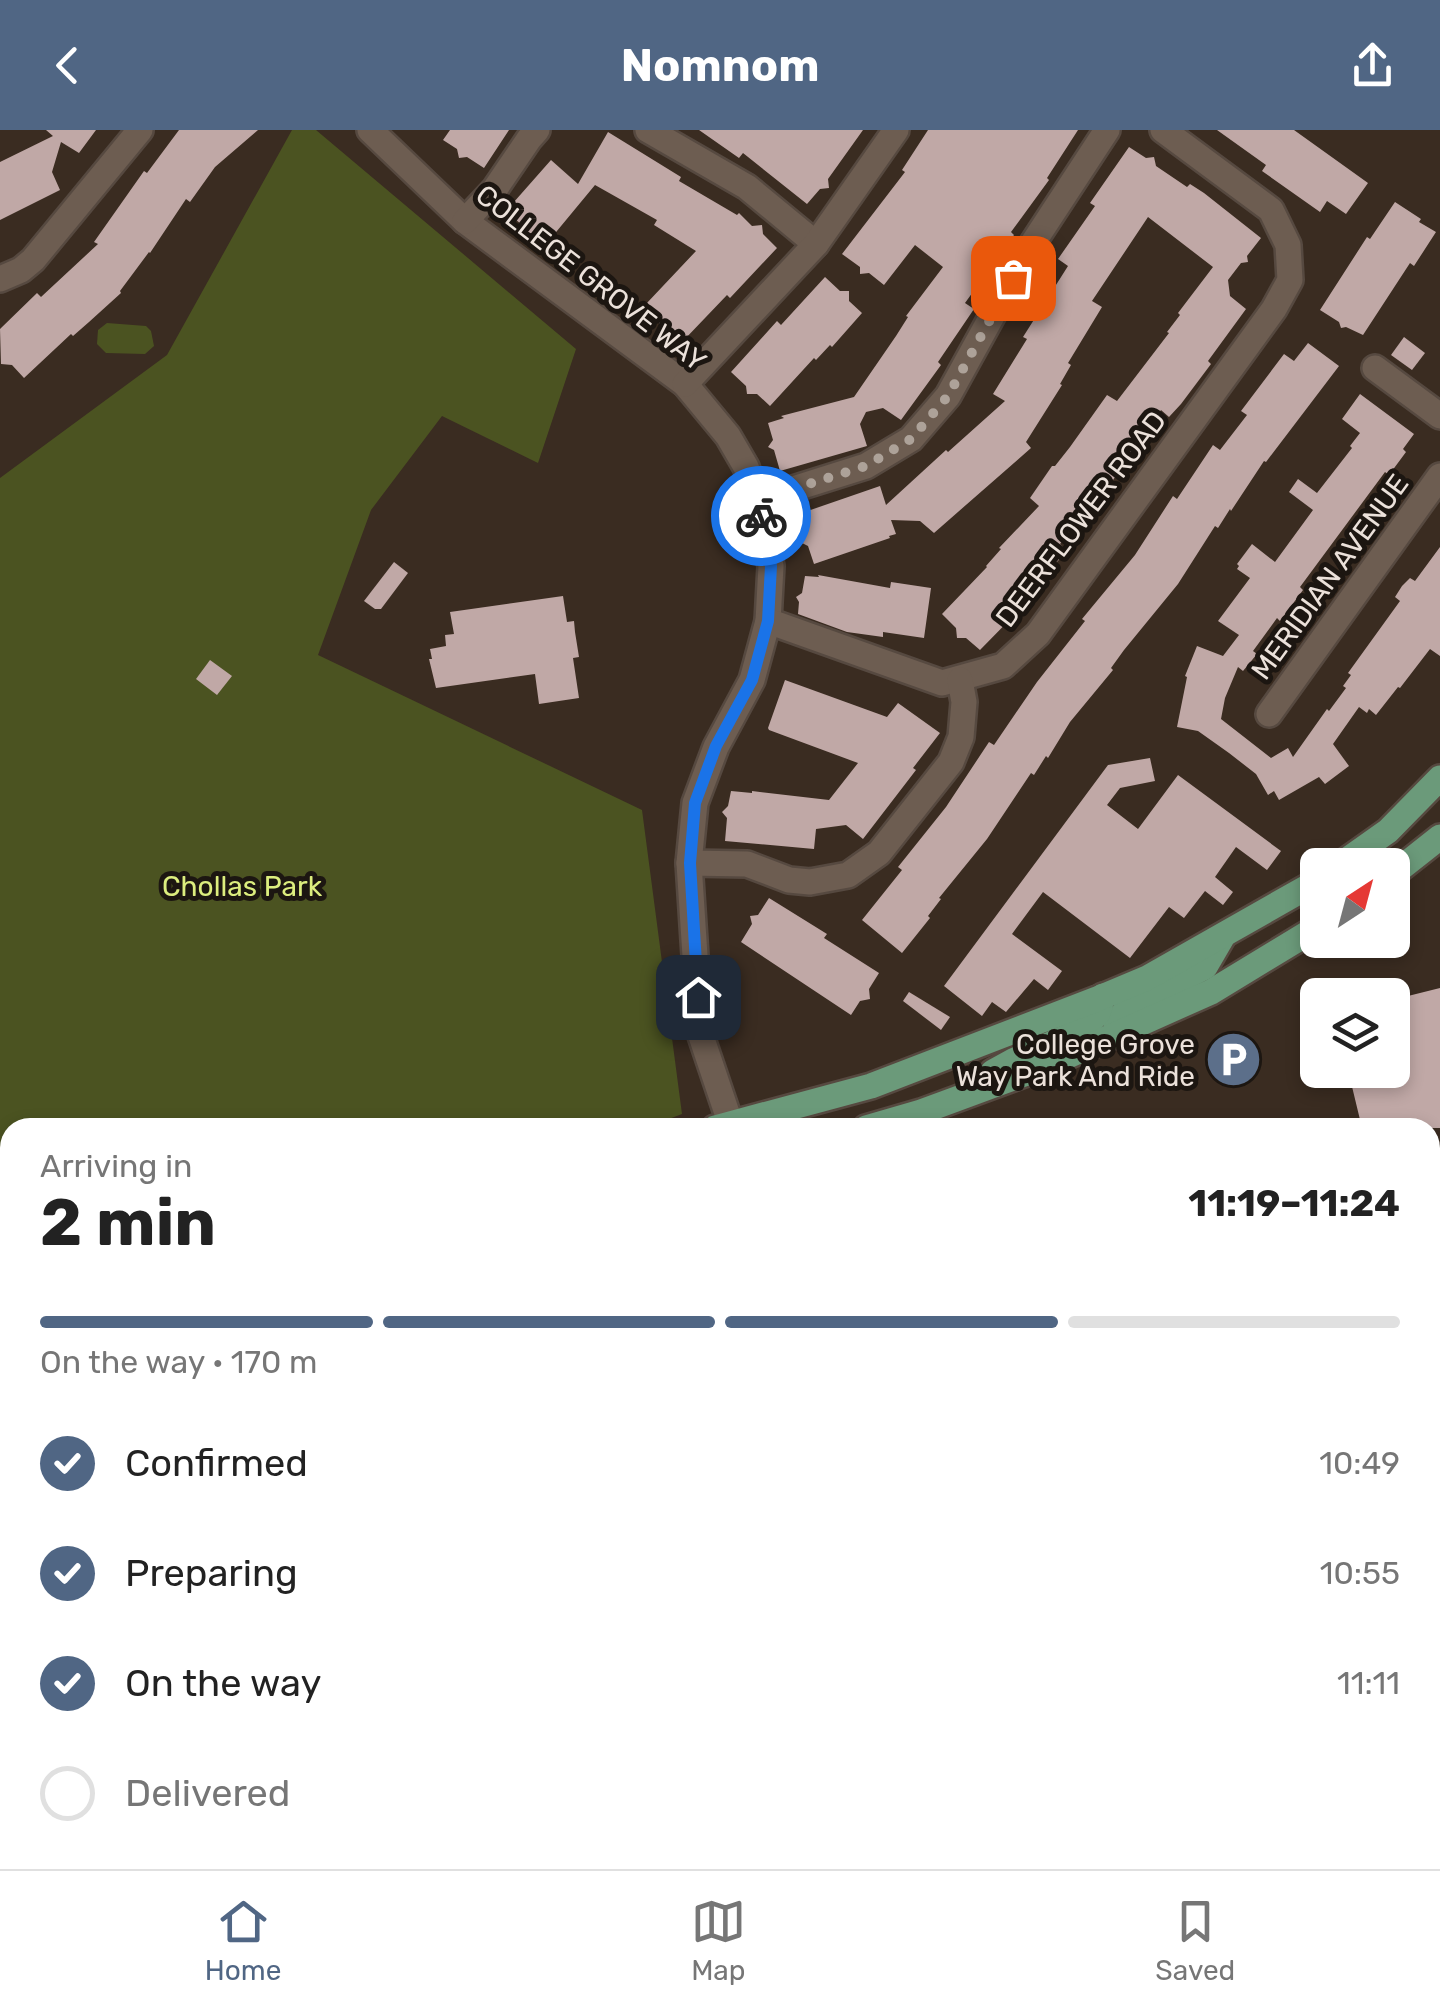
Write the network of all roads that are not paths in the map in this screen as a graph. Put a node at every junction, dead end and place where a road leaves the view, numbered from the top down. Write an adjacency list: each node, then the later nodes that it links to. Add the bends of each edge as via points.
1 (140, 130): 10 (street, via 33,260)
2 (370, 130): 8 (street, COLLEGE GROVE WAY)
3 (538, 130): 8 (street)
4 (648, 130): 9 (street, via 747,187)
5 (896, 130): 9 (street)
6 (1107, 130): 15 (street, via 1029,248 948,396 911,439 866,466)
7 (1163, 130): 17 (street, DEERFLOWER ROAD, via 1271,210 1288,245 1290,280 1038,634 1002,666)
8 (465, 221): 12 (street, COLLEGE GROVE WAY)
9 (816, 244): 12 (street)
10 (0, 280)
11 (1374, 368): 13 (street)
12 (685, 384): 15 (street, COLLEGE GROVE WAY, via 728,436)
13 (1440, 416)
14 (1440, 476): 18 (street, MERIDIAN AVENUE)
15 (758, 500): 16 (street, COLLEGE GROVE WAY, via 771,566)
16 (768, 621): 17 (street, via 942,683); 23 (street, COLLEGE GROVE WAY, via 752,680 695,803)
17 (960, 680): 23 (street, via 961,737 951,762 879,853 848,876 810,882 747,864)
18 (1268, 714)
19 (1440, 778): 21 (main road)
20 (1440, 838): 22 (main road)
21 (1363, 848)
22 (1410, 862)
23 (690, 863): 30 (street, COLLEGE GROVE WAY, via 700,1032)
24 (1300, 891): 25 (main road)
25 (1223, 936): 27 (main road); 28 (main road, via 1205,967 1130,1008)
26 (1300, 938): 28 (main road, via 1211,992)
27 (1104, 996): 29 (main road, via 1090,1024 993,1072); 31 (main road, via 871,1086)
28 (1115, 1035): 29 (main road)
29 (977, 1091): 32 (main road)
30 (724, 1118)
31 (755, 1118)
32 (900, 1118)

